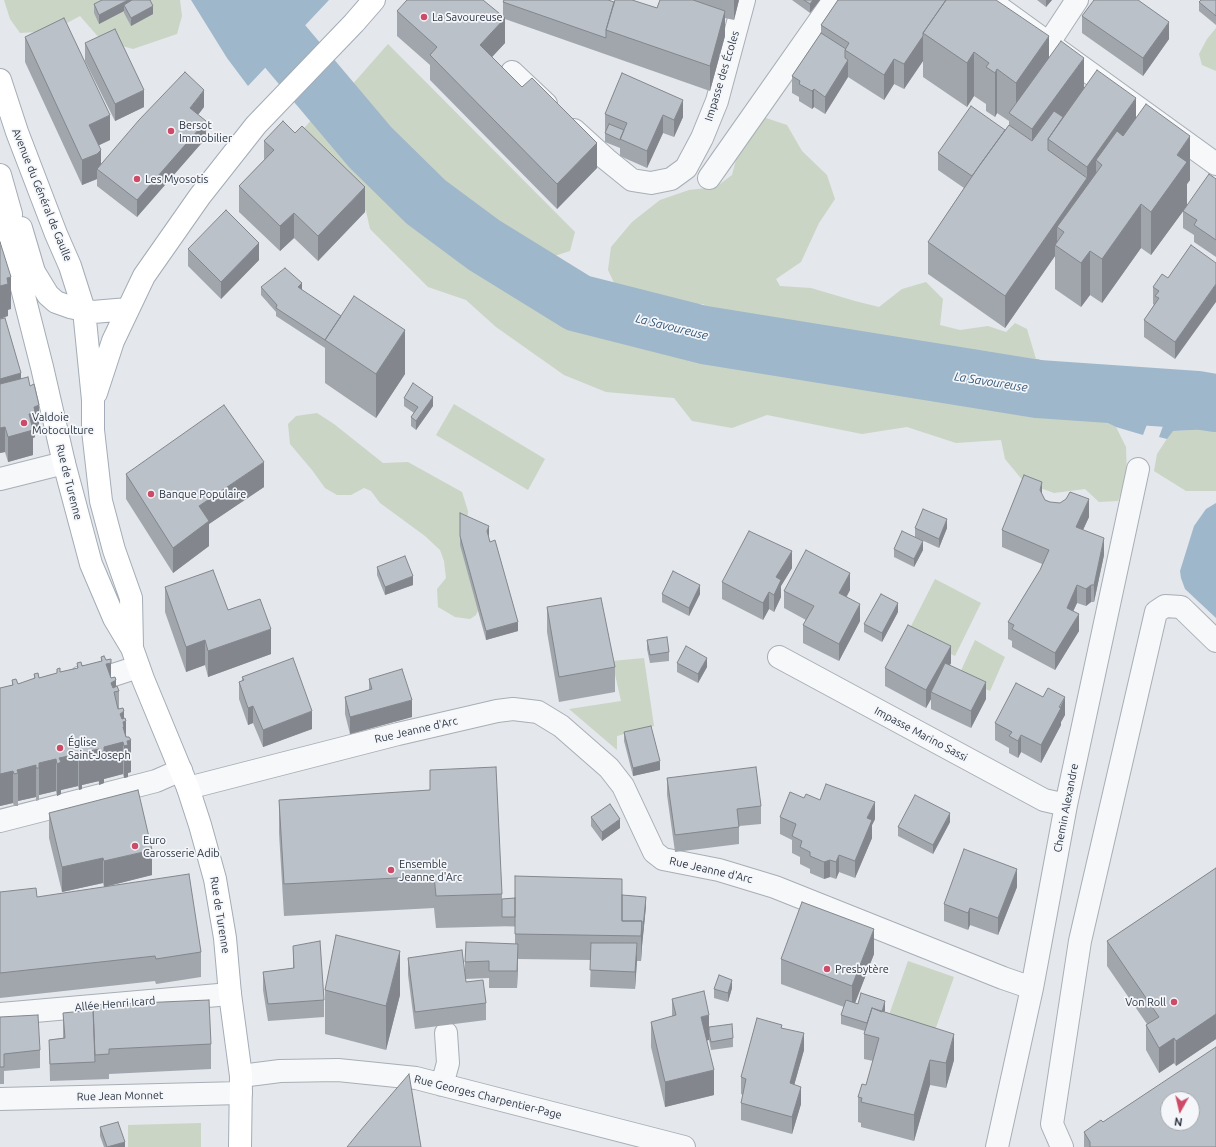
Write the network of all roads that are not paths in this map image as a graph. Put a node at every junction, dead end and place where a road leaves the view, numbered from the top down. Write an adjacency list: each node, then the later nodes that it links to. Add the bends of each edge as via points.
1 (374, 0): 13 (main road, via 256,125 200,196 148,271)
2 (744, 0): 7 (street, Impasse des Écoles, via 717,101 702,138 686,168 671,179 652,183 632,180)
3 (834, 0): 11 (street)
4 (989, 0): 6 (street)
5 (1077, 0): 6 (street)
6 (1048, 44): 9 (street)
7 (512, 72)
8 (0, 80): 14 (main road, Avenue du Général de Gaulle)
9 (1216, 164)
10 (0, 175): 12 (main road)
11 (709, 178)
12 (6, 215): 14 (main road, via 23,229 34,272 48,295 70,308); 16 (main road, Rue de Turenne)
13 (128, 309): 14 (main road, via 93,312); 15 (main road, via 113,341)
14 (84, 310): 15 (main road, Avenue du Général de Gaulle)
15 (93, 400): 21 (main road, Rue de Turenne, via 93,430 101,501 114,550 131,598)
16 (64, 463): 18 (street); 21 (main road, Rue de Turenne, via 91,564 114,618)
17 (1138, 469): 24 (street, Chemin Alexandre)
18 (0, 479)
19 (1216, 642): 36 (street, via 1180,607 1165,606 1156,612 1080,941 1052,1124)
20 (779, 657): 24 (street, Impasse Marino Sassi, via 1044,800)
21 (135, 658): 22 (street, via 107,677 82,677); 23 (main road, Rue de Turenne)
22 (60, 683)
23 (185, 779): 25 (street, Rue Jeanne d'Arc, via 156,781); 26 (street, Rue Jeanne d'Arc, via 497,711 513,708 538,712 561,726 609,768 623,786 654,852 663,859 719,870 774,887); 27 (main road, Rue de Turenne, via 215,879 225,938)
24 (1066, 805): 26 (street, Chemin Alexandre)
25 (0, 821)
26 (1032, 988): 35 (street, Chemin Alexandre)
27 (230, 994): 28 (street, Allée Henri Icard); 30 (main road, Rue de Turenne)
28 (0, 1014)
29 (446, 1033): 31 (street, via 448,1063)
30 (241, 1085): 31 (street, Rue Georges Charpentier-Page, via 280,1072 338,1070 416,1078); 32 (street, Rue Jean Monnet); 33 (main road, Rue de Turenne)
31 (442, 1085): 34 (street, Rue Georges Charpentier-Page)
32 (0, 1099)
33 (240, 1147)
34 (684, 1147)
35 (997, 1147)
36 (1062, 1147)

